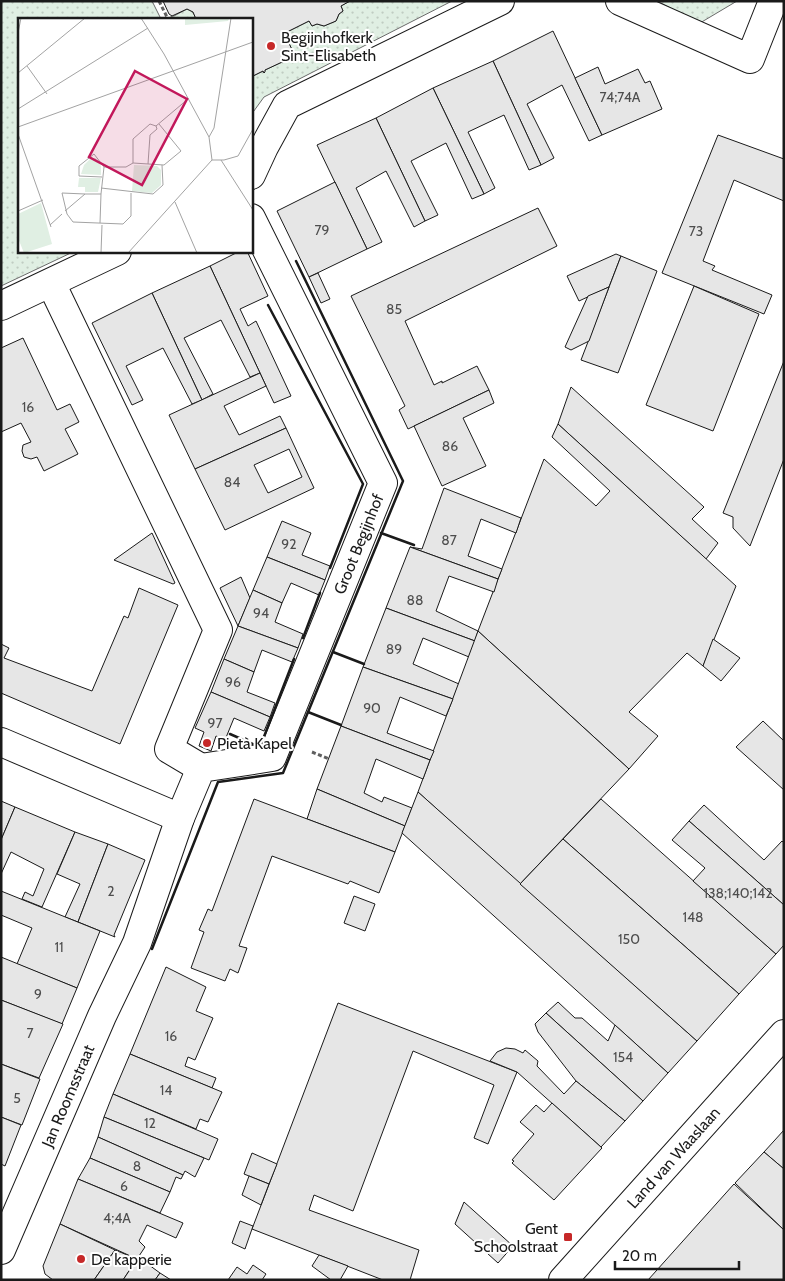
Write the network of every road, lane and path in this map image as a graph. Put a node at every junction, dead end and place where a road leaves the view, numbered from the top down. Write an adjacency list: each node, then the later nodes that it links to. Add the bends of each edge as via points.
1 (159, 1): 5 (path)
2 (500, 1): 6 (street, via 287,105)
3 (620, 1): 4 (street, via 750,59)
4 (773, 1)
5 (168, 18)
6 (252, 173)
7 (252, 220): 12 (street, Groot Begijnhof, via 383,483 272,757)
8 (115, 252): 9 (street)
9 (51, 283): 10 (street); 12 (street, via 218,630 170,749)
10 (1, 306)
11 (1, 742): 13 (street)
12 (200, 768): 13 (street)
13 (180, 818): 15 (street, Jan Roomsstraat, via 137,943)
14 (784, 1034): 16 (street, Land van Waaslaan)
15 (1, 1250)
16 (562, 1280)

